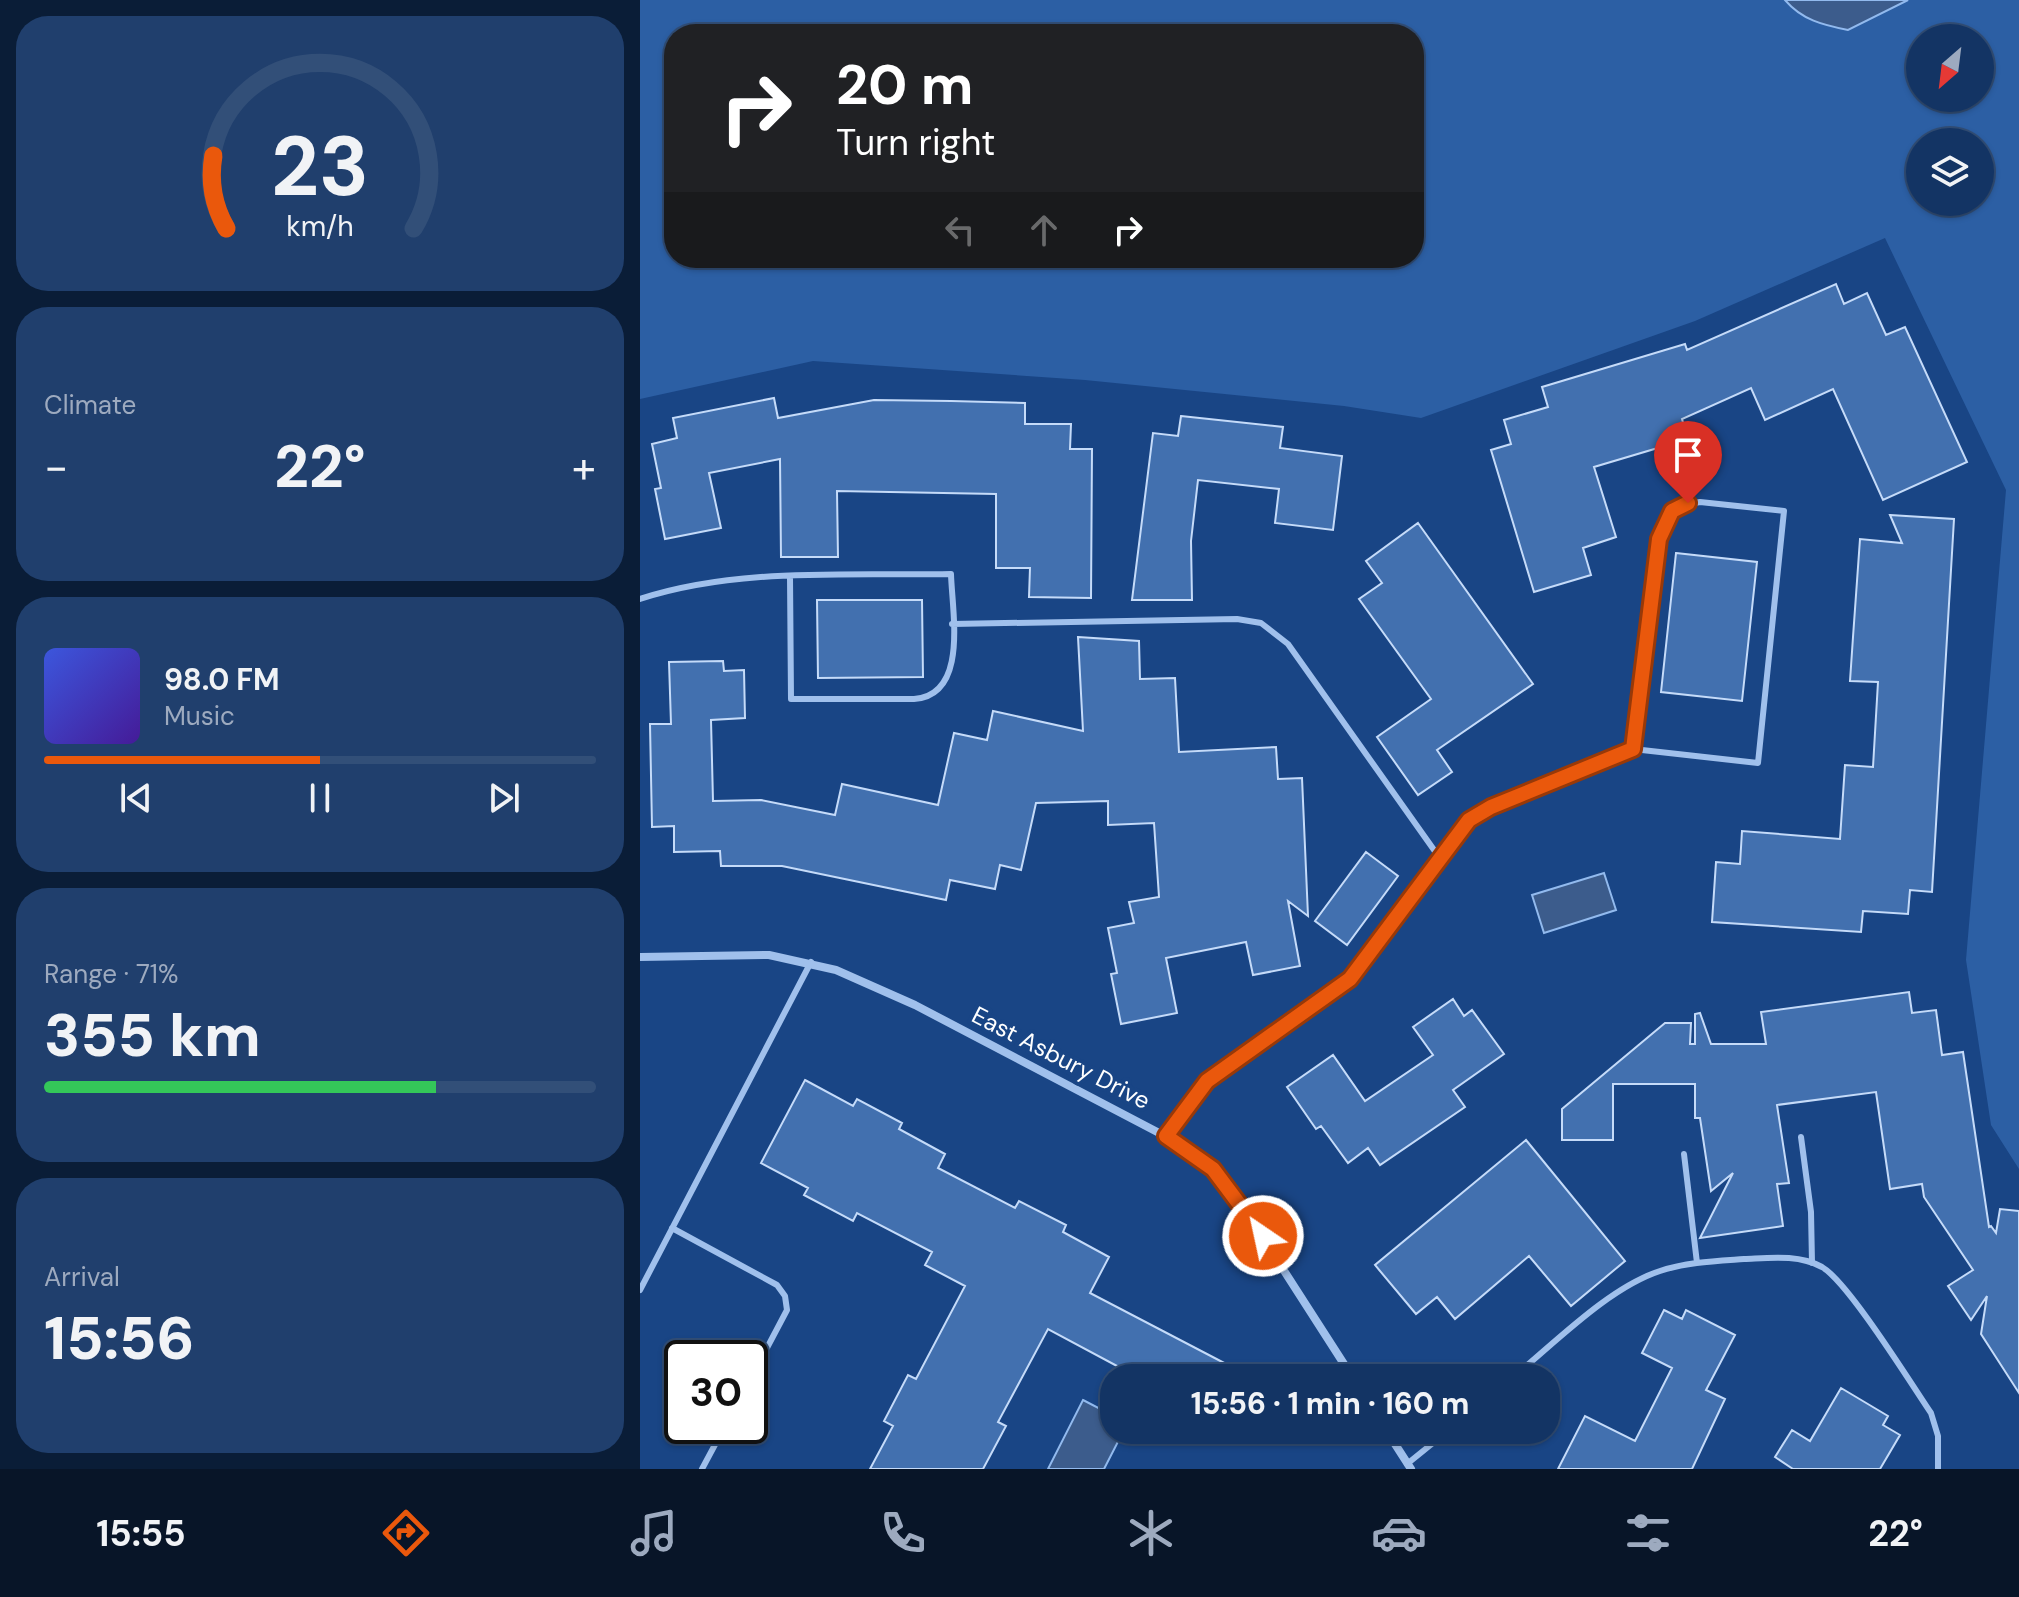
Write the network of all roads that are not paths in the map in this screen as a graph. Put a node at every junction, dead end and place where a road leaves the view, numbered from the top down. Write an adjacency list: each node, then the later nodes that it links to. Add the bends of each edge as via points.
1 (790, 577): 2 (lane, via 689,587); 3 (lane, via 951,574); 3 (lane, via 791,699 932,695 951,668)
2 (640, 599)
3 (952, 624): 5 (lane, via 1237,619 1261,623 1288,644)
4 (1633, 749): 4 (lane, via 1758,763 1784,511 1700,502 1679,506 1666,519 1656,552); 5 (lane, via 1491,807 1463,826)
5 (1439, 857): 8 (lane, via 1350,979 1207,1081)
6 (640, 957): 7 (street, East Asbury Drive, via 716,954)
7 (811, 962): 8 (street, East Asbury Drive, via 915,1005); 11 (lane)
8 (1166, 1136): 16 (street, East Asbury Drive, via 1203,1160 1236,1196)
9 (1801, 1137): 13 (lane)
10 (1684, 1154): 12 (lane)
11 (672, 1228): 14 (lane); 15 (lane, via 777,1285 787,1310)
12 (1697, 1263): 13 (lane, via 1777,1257); 17 (lane, via 1656,1272 1630,1286)
13 (1812, 1263): 23 (lane, via 1842,1286 1931,1413 1938,1436)
14 (640, 1290)
15 (768, 1346)
16 (1344, 1364)
17 (1530, 1364)
18 (715, 1444): 22 (lane)
19 (1395, 1444): 21 (street)
20 (1433, 1444): 21 (lane)
21 (1409, 1466)
22 (702, 1469)
23 (1938, 1469)

